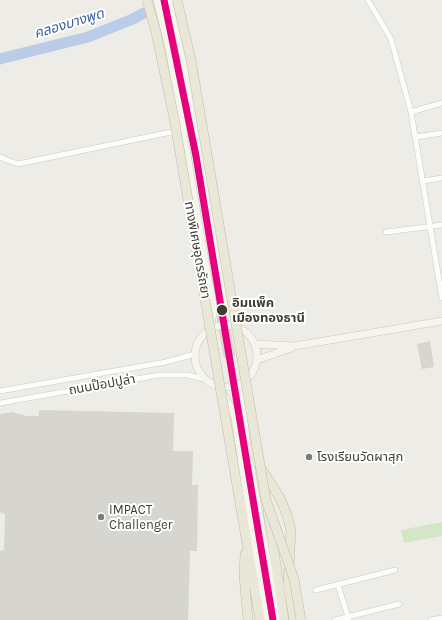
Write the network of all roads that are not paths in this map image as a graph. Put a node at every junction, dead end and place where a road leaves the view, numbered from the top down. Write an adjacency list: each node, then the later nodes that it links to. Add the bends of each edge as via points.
1 (147, 0): 8 (highway, ทางพิเศษอุดรรัถยา, bridge)
2 (157, 0): 21 (main road, via 170,53 211,298 213,313)
3 (170, 0): 20 (main road, via 181,44 226,306)
4 (177, 0): 32 (highway, ทางพิเศษอุดรรัถยา, bridge, via 191,60)
5 (368, 0): 7 (street, via 391,39)
6 (442, 103): 7 (street)
7 (411, 112): 10 (street)
8 (176, 131): 11 (street, via 18,164); 33 (highway, ทางพิเศษอุดรรัถยา, bridge)
9 (442, 133): 10 (street)
10 (416, 137): 13 (street)
11 (0, 157)
12 (442, 178): 13 (street)
13 (423, 182): 15 (street)
14 (442, 225): 15 (street)
15 (431, 227): 16 (street); 17 (street)
16 (386, 232)
17 (440, 270): 18 (street)
18 (442, 298)
19 (442, 321): 23 (main road)
20 (236, 326): 21 (main road, via 222,325); 22 (main road, via 248,333)
21 (208, 330): 24 (main road, via 199,340)
22 (256, 344): 23 (main road); 25 (main road)
23 (295, 346): 25 (main road)
24 (195, 354): 26 (main road, via 198,367); 29 (street, ถนนป๊อปปูล่า, via 166,362)
25 (257, 360): 27 (main road, via 253,372)
26 (205, 379): 28 (main road); 30 (street, ถนนป๊อปปูล่า, via 187,374 159,375)
27 (244, 382): 28 (main road, via 232,386); 31 (main road, via 243,411)
28 (219, 386): 38 (main road, via 235,418)
29 (0, 391)
30 (0, 403)
31 (247, 446): 42 (main road); 44 (highway, via 280,498 287,515 291,530 288,584)
32 (266, 500): 43 (highway, ทางพิเศษอุดรรัถยา, bridge); 45 (highway, bridge, via 294,579)
33 (246, 538): 38 (highway, ทางพิเศษอุดรรัถยา); 41 (highway, via 244,575)
34 (395, 570): 35 (street)
35 (338, 585): 36 (street); 39 (street)
36 (316, 590)
37 (398, 604): 39 (street)
38 (263, 618)
39 (348, 618): 46 (street)
40 (442, 618): 47 (street)
41 (248, 620)
42 (278, 620)
43 (284, 620)
44 (294, 620)
45 (302, 620)
46 (336, 620)
47 (431, 620)

